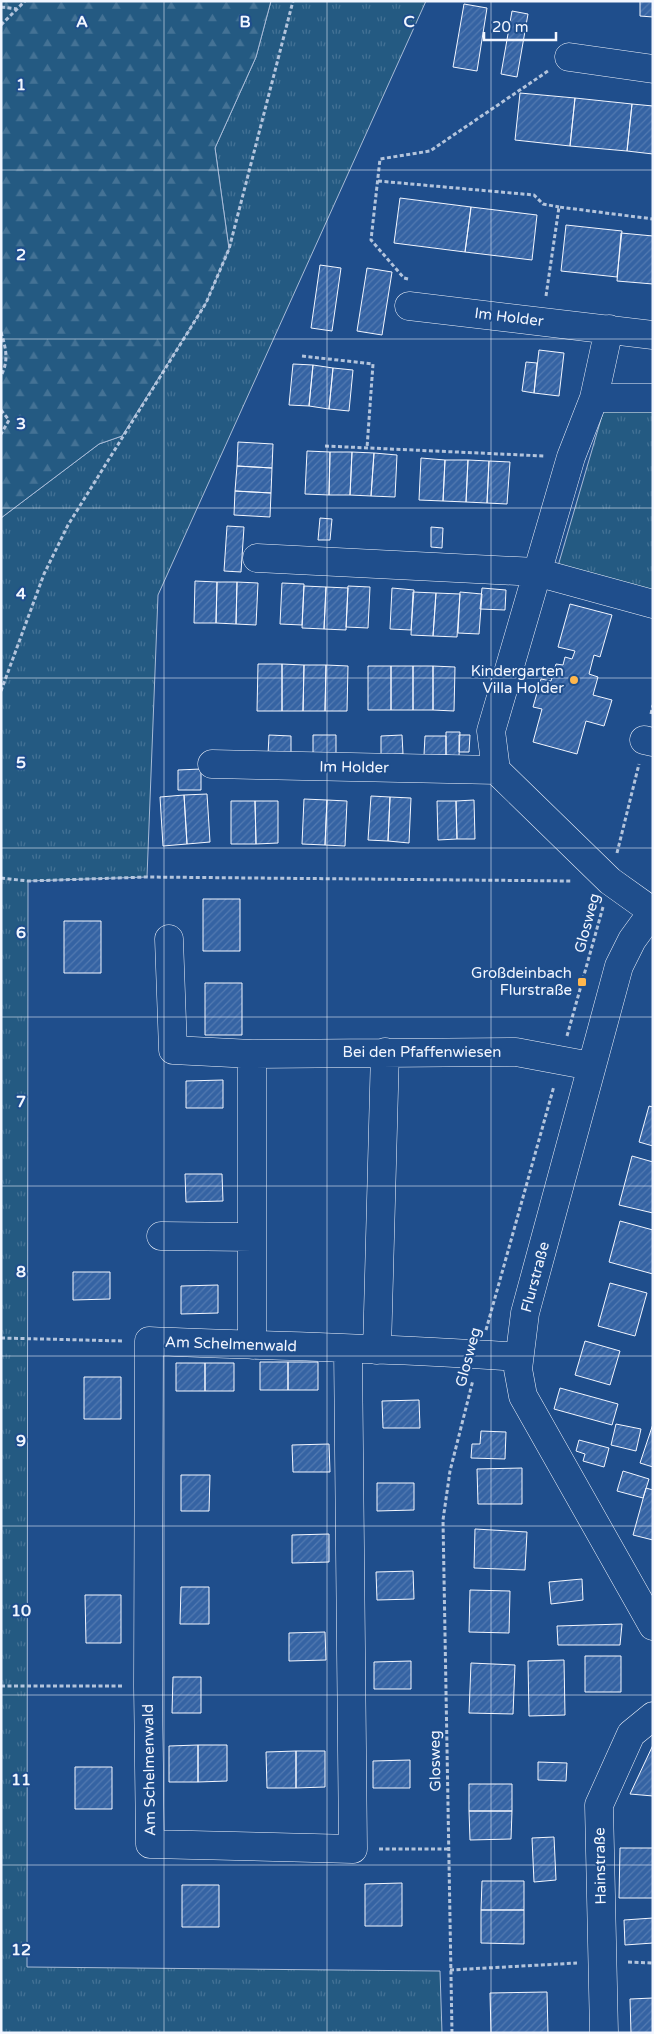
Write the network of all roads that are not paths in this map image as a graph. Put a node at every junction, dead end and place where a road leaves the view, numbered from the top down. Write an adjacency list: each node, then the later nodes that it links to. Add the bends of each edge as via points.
1 (569, 57): 2 (street)
2 (653, 69)
3 (411, 293): 4 (street, Im Holder, via 542,321)
4 (609, 329): 5 (street, Im Holder); 6 (street)
5 (653, 335)
6 (594, 398): 7 (street); 9 (street, via 571,458)
7 (653, 398)
8 (257, 558): 9 (street)
9 (536, 572): 10 (street); 12 (street, via 491,731)
10 (653, 604)
11 (212, 764): 12 (street, Im Holder)
12 (496, 770): 13 (street, via 610,881)
13 (652, 911): 17 (street, Flurstraße, via 619,966)
14 (169, 939): 16 (street, Bei den Pfaffenwiesen, via 173,1050)
15 (385, 1052): 16 (street, Bei den Pfaffenwiesen); 17 (street, Bei den Pfaffenwiesen, via 516,1052); 22 (street)
16 (252, 1054): 19 (street)
17 (591, 1066): 23 (street, Flurstraße, via 525,1313)
18 (161, 1236): 19 (street)
19 (252, 1237): 20 (street)
20 (252, 1345): 21 (street, Am Schelmenwald); 21 (street, Am Schelmenwald, via 149,1341 150,1844 353,1849)
21 (348, 1349): 22 (street, Am Schelmenwald)
22 (377, 1350): 23 (street, Am Schelmenwald)
23 (518, 1357): 24 (street, Flurstraße, via 523,1396)
24 (653, 1626)
25 (653, 1716): 26 (street, Hainstraße, via 631,1734 599,1805)
26 (604, 2033)

